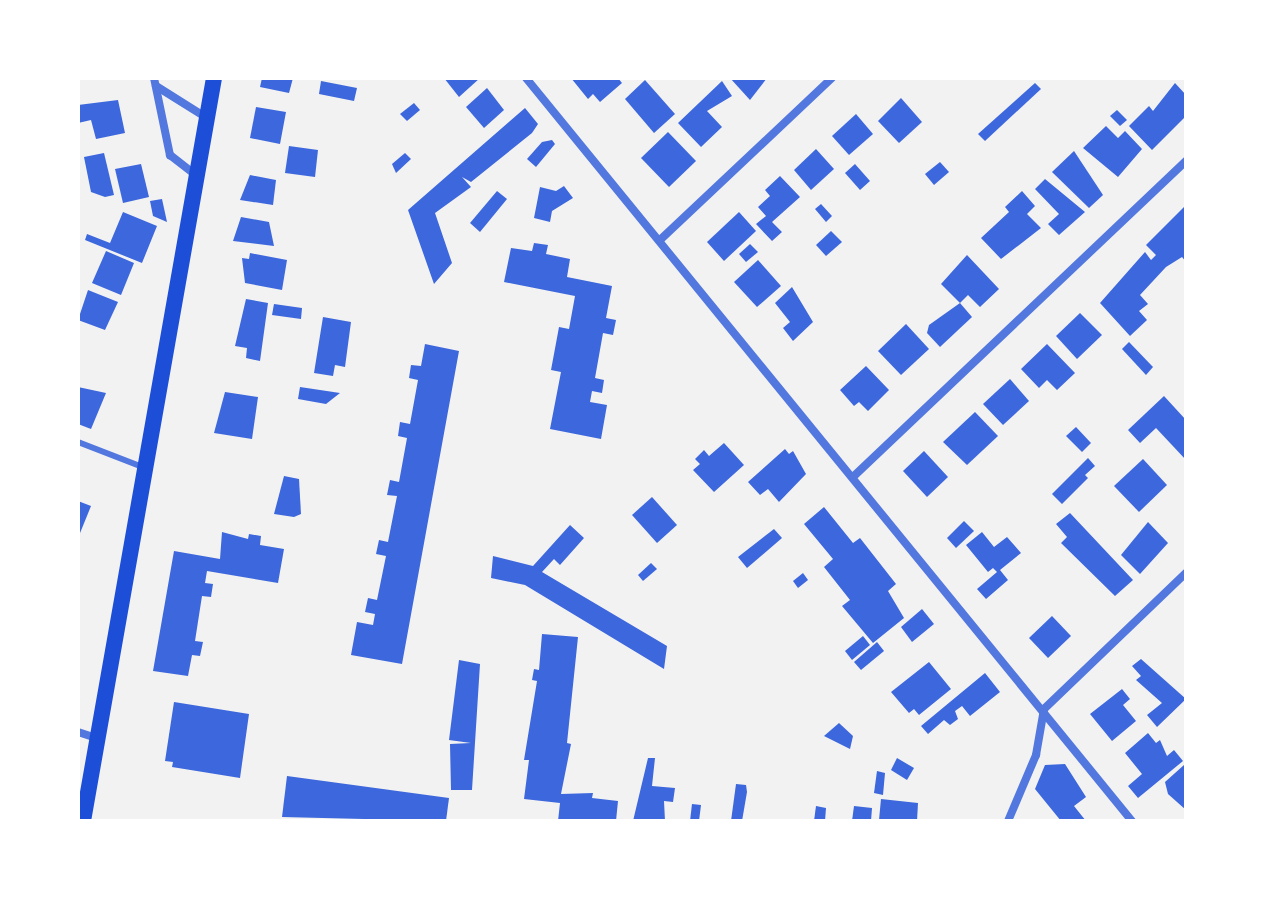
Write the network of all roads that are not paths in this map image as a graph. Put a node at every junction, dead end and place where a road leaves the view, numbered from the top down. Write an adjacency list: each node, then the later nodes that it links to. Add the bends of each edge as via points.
1 (214, 78): 5 (main road)
2 (526, 78): 8 (street)
3 (832, 78): 8 (street)
4 (155, 82): 5 (street); 7 (street, via 170,155)
5 (207, 118): 7 (main road)
6 (1186, 161): 11 (street)
7 (198, 177): 10 (main road)
8 (660, 240): 11 (street)
9 (78, 442): 10 (lane)
10 (145, 468): 15 (main road)
11 (854, 476): 13 (street)
12 (1186, 573): 13 (street)
13 (1044, 709): 17 (street, via 1036,755); 18 (street)
14 (78, 732): 15 (street)
15 (97, 738): 16 (main road)
16 (83, 821)
17 (1008, 821)
18 (1132, 821)

